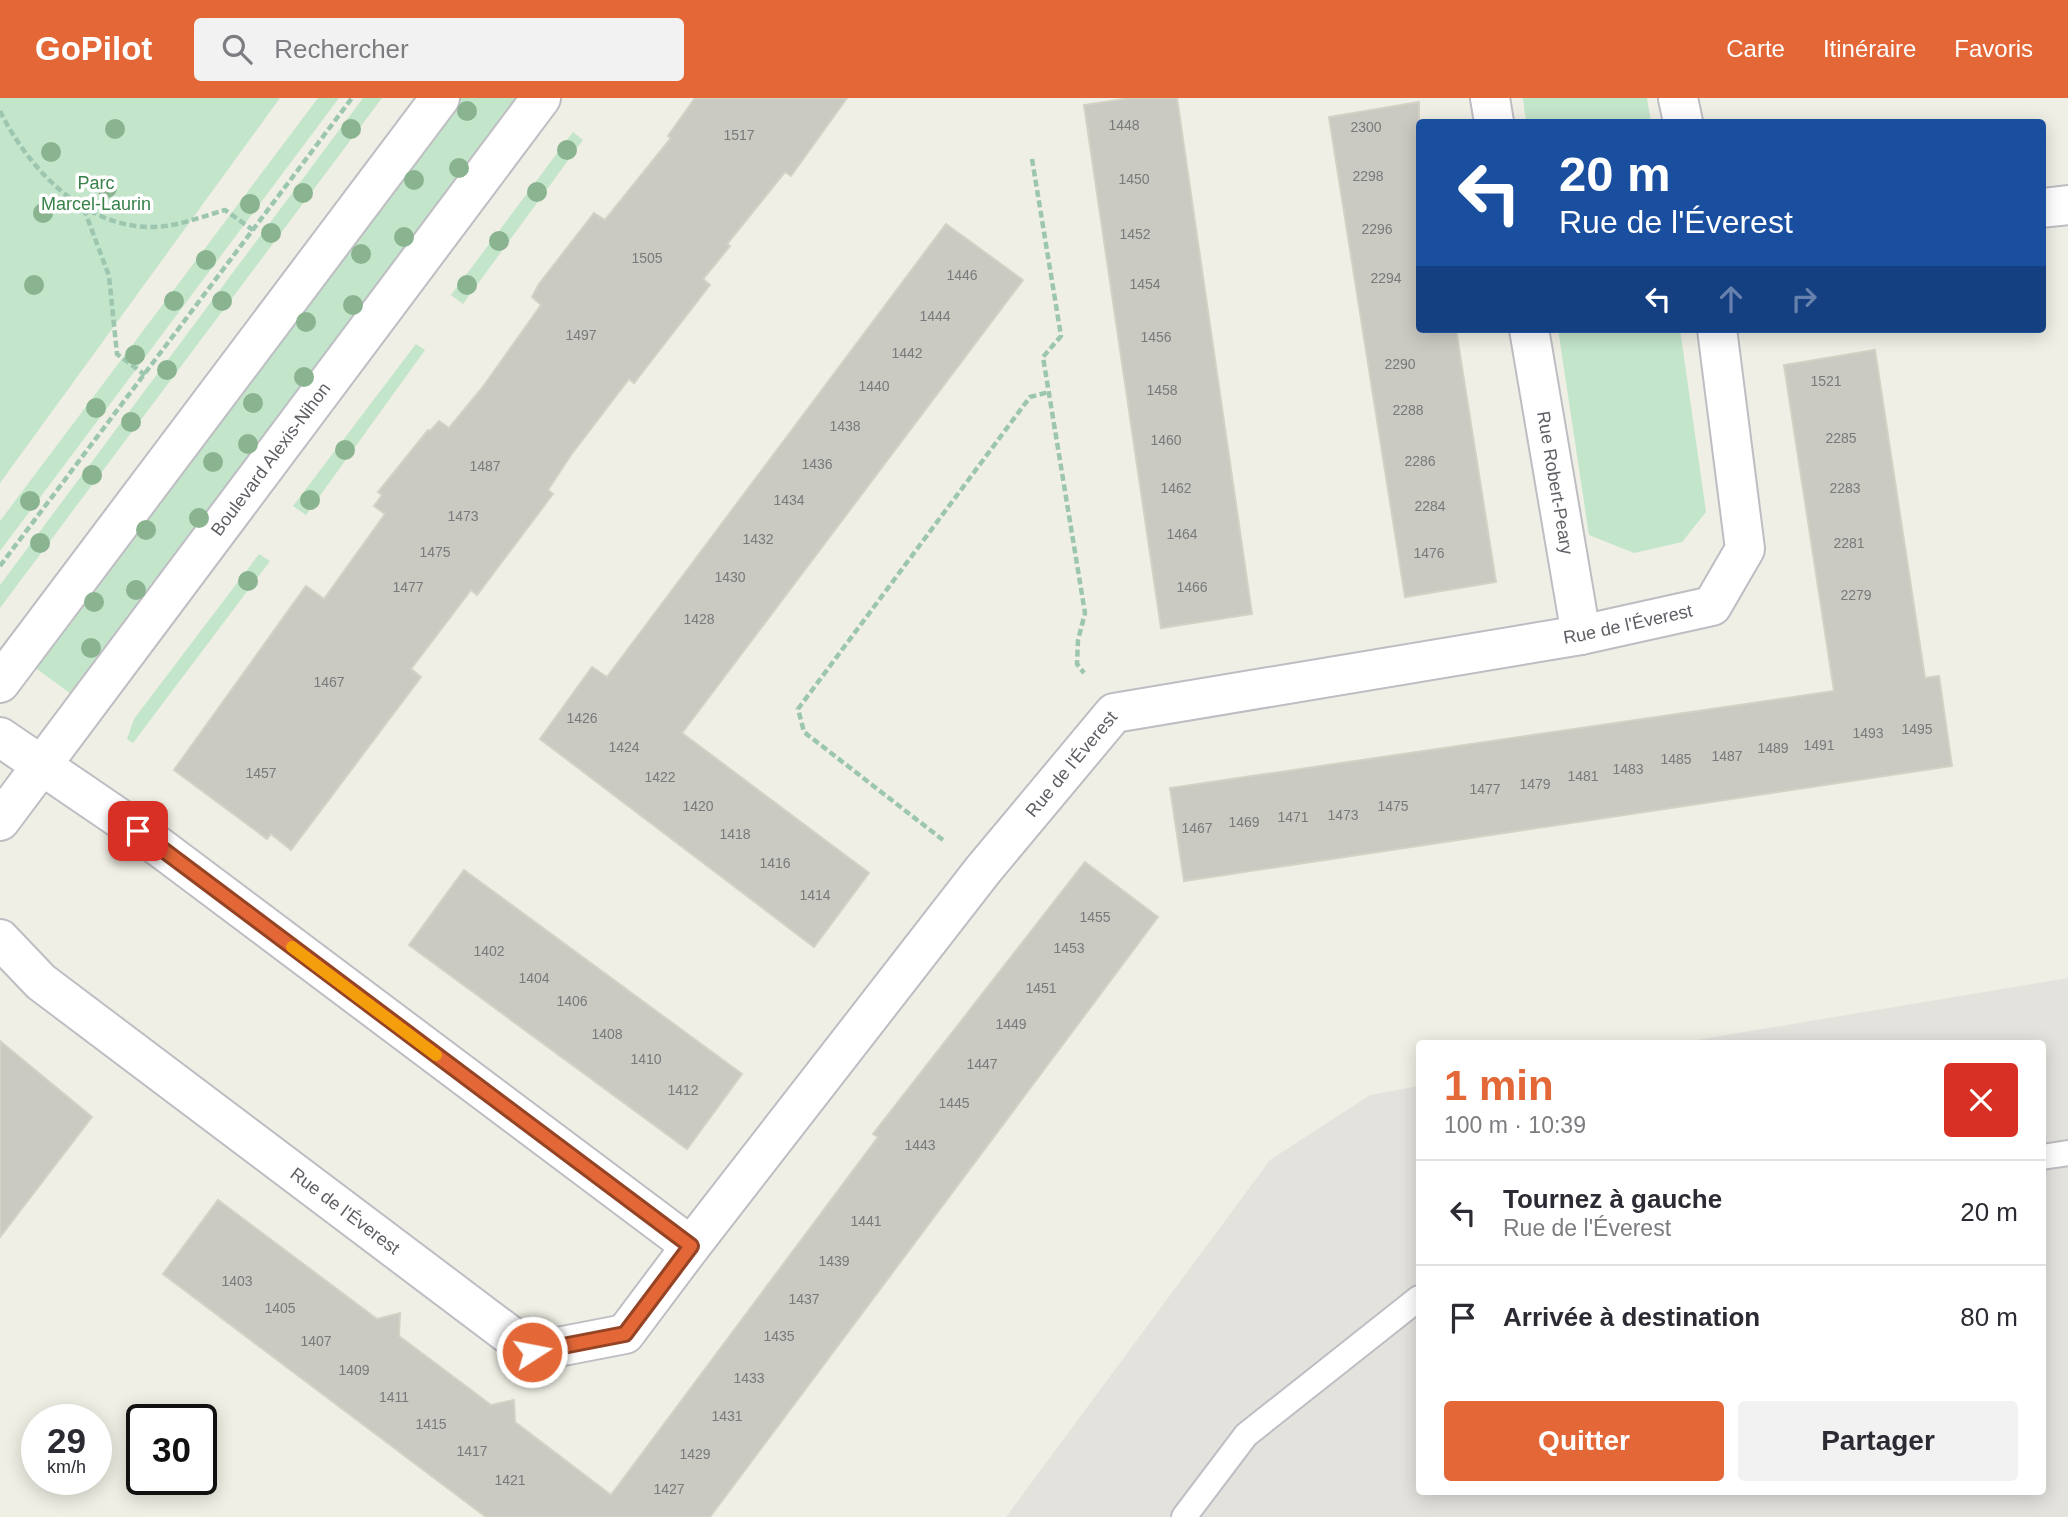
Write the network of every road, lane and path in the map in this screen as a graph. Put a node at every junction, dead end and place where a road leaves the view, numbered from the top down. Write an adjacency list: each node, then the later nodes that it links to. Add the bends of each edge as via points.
1 (352, 98): 13 (path)
2 (440, 98): 20 (street)
3 (541, 98): 23 (street, Boulevard Alexis-Nihon)
4 (1490, 98): 7 (street)
5 (1678, 98): 8 (street)
6 (0, 111): 12 (path, via 14,140)
7 (1494, 119)
8 (1682, 119)
9 (1032, 159): 17 (path, via 1061,336 1043,357)
10 (2068, 205): 11 (street)
11 (2046, 208)
12 (84, 209): 13 (path, via 125,224 152,227 225,210); 16 (path, via 109,276 117,354)
13 (253, 230): 16 (path)
14 (1530, 333): 19 (street, Rue Robert-Peary)
15 (1718, 333): 19 (street, Rue de l'Éverest, via 1745,549 1712,606)
16 (145, 375): 18 (path)
17 (1049, 392): 21 (path, via 1085,613 1077,664); 25 (path, via 1030,397 798,709 804,732)
18 (0, 566)
19 (1581, 635): 21 (street, Rue de l'Éverest)
20 (0, 683)
21 (1114, 713): 25 (street, Rue de l'Éverest)
22 (0, 737): 23 (street)
23 (41, 767): 24 (street, Boulevard Alexis-Nihon); 29 (street, via 138,831)
24 (0, 821)
25 (983, 870): 29 (street, Rue de l'Éverest)
26 (0, 939): 29 (street, Rue de l'Éverest, via 41,982 532,1352 625,1334)
27 (2068, 1153): 28 (lane)
28 (2046, 1156)
29 (691, 1246)
30 (1416, 1300): 31 (lane, via 1246,1435)
31 (1184, 1517)

